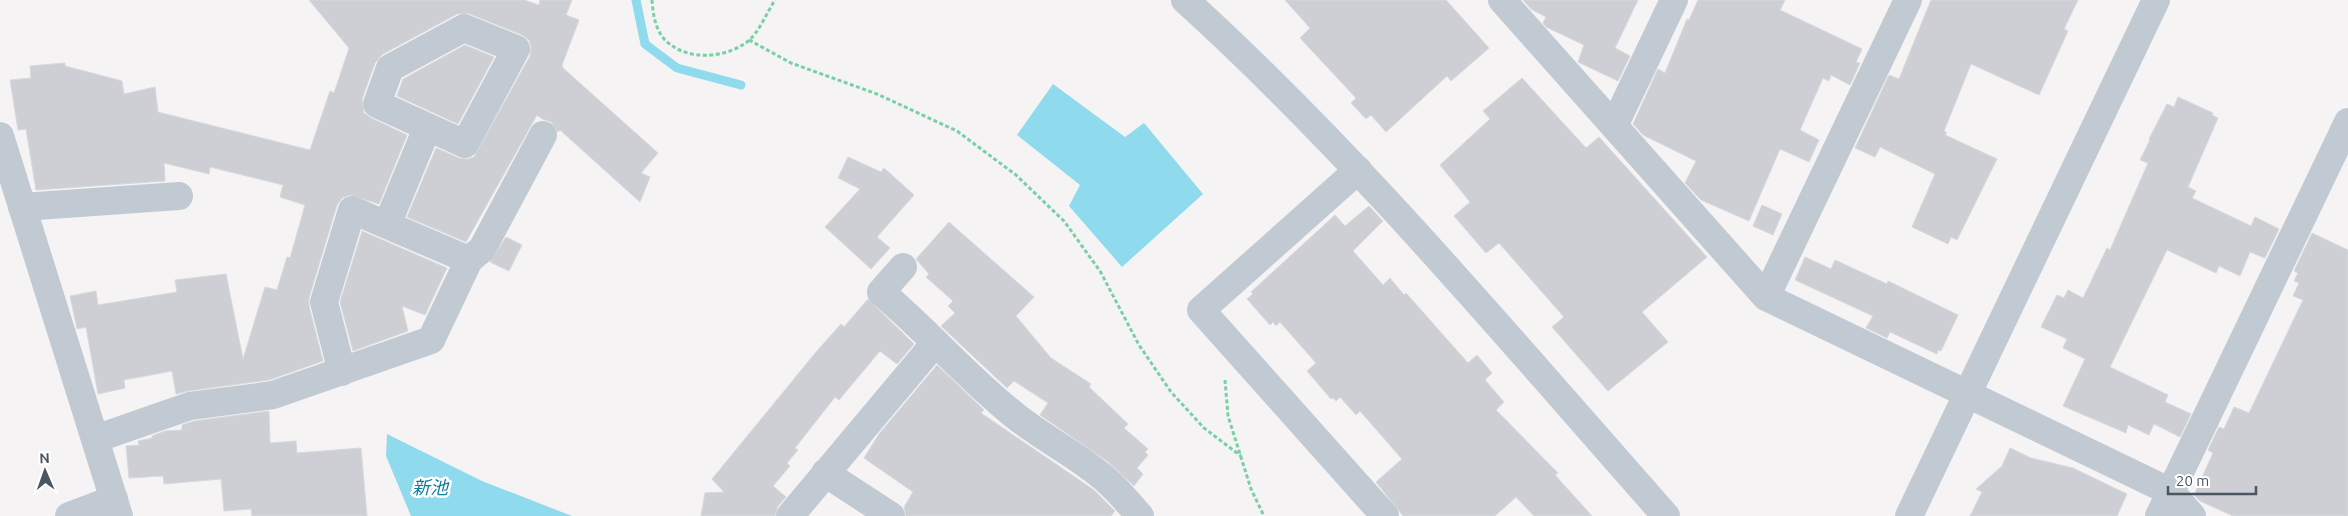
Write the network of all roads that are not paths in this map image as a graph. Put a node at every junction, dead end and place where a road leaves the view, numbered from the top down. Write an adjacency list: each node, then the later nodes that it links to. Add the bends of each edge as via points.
1 (1185, 0): 11 (street, via 1285,94)
2 (1502, 0): 7 (street)
3 (1674, 0): 7 (street)
4 (1908, 0): 17 (street)
5 (2156, 0): 20 (street)
6 (2348, 122): 23 (street)
7 (1614, 126): 17 (street)
8 (427, 128): 8 (street, via 465,144 516,50 464,28 390,68 377,104); 14 (street)
9 (543, 135): 15 (street, via 482,249)
10 (0, 136): 13 (street)
11 (1358, 170): 29 (street, via 1201,310); 30 (street)
12 (178, 196): 13 (street)
13 (22, 207): 21 (street)
14 (387, 225): 15 (street); 19 (street, via 352,210 324,302)
15 (469, 260): 19 (street, via 431,340)
16 (903, 268): 18 (street, via 881,292)
17 (1766, 297): 20 (street)
18 (935, 343): 22 (street); 28 (street, via 1014,414 1093,468)
19 (342, 372): 21 (street, via 273,396 190,406)
20 (1968, 394): 23 (street); 31 (street)
21 (95, 439): 24 (street)
22 (825, 473): 26 (street); 27 (street)
23 (2171, 492): 32 (street); 33 (street)
24 (117, 507): 25 (street)
25 (69, 516)
26 (790, 516)
27 (891, 516)
28 (1140, 516)
29 (1385, 516)
30 (1666, 516)
31 (1909, 516)
32 (2159, 516)
33 (2192, 516)

